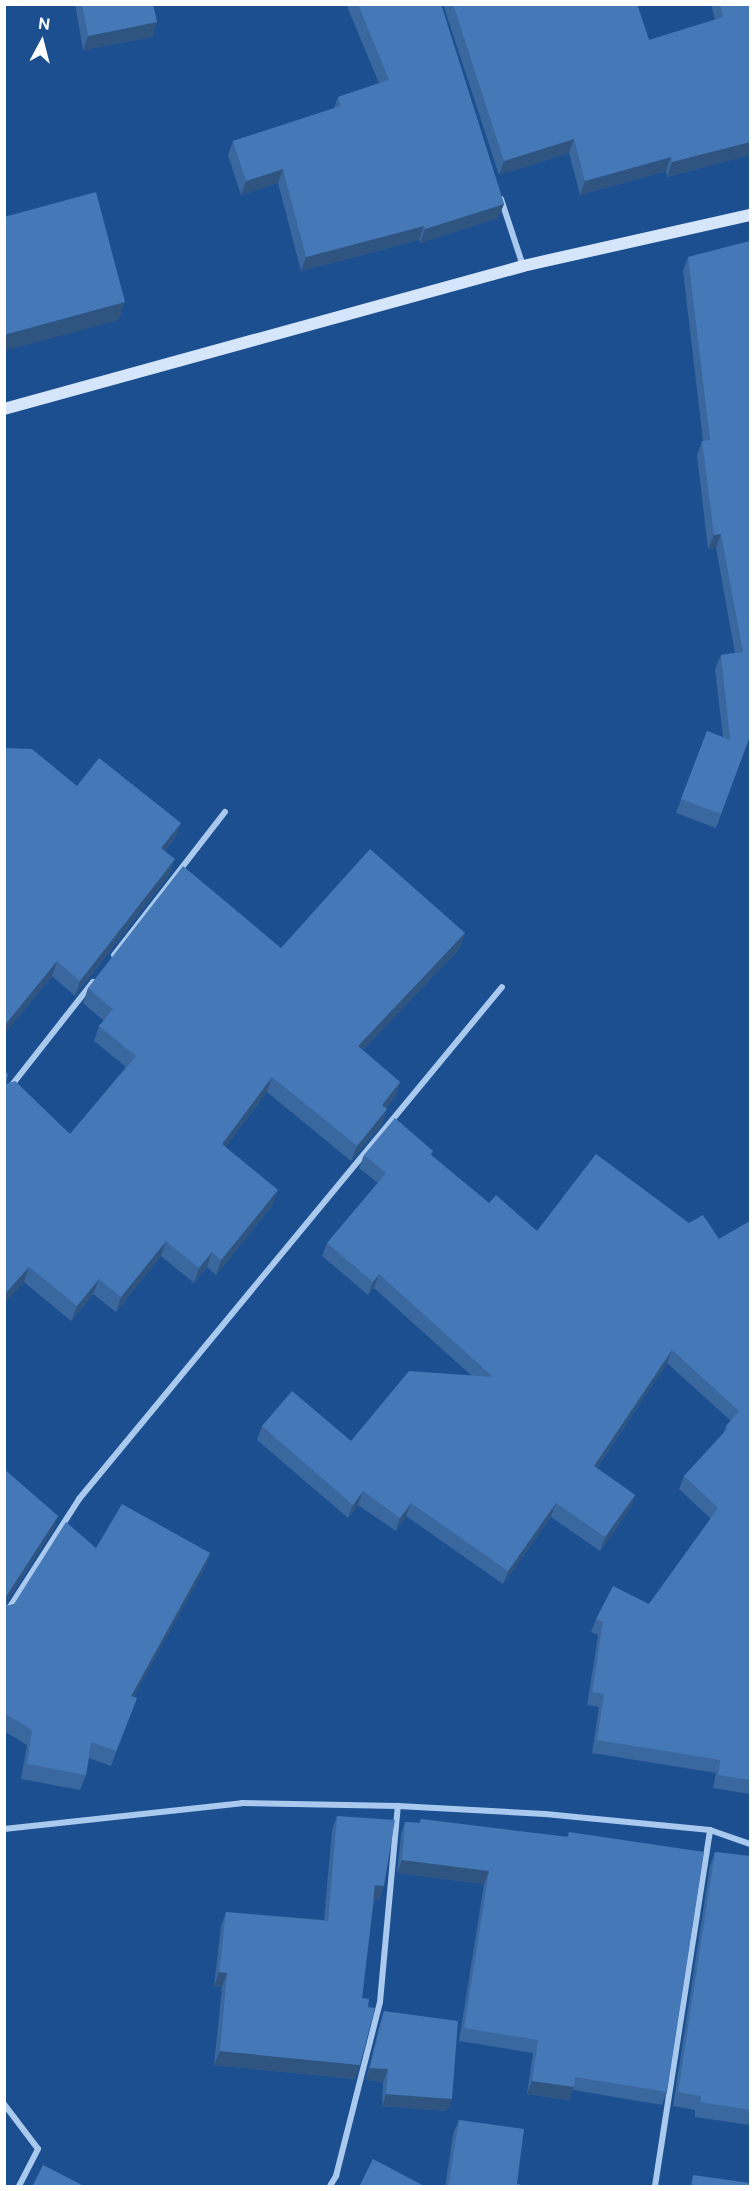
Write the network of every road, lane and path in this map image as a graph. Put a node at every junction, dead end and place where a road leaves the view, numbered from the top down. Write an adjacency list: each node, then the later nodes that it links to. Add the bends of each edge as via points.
1 (497, 186): 3 (street)
2 (750, 215): 3 (street)
3 (523, 266): 4 (street)
4 (4, 409)
5 (225, 812): 6 (street)
6 (107, 963)
7 (100, 973): 9 (street)
8 (502, 987): 10 (street, via 79,1499)
9 (4, 1095)
10 (4, 1616)
11 (398, 1806): 12 (street, via 242,1803); 13 (street, via 545,1814); 17 (street, via 380,2002)
12 (4, 1829)
13 (710, 1830): 14 (street); 18 (street)
14 (750, 1844)
15 (4, 2104): 16 (street, via 38,2149)
16 (19, 2187)
17 (330, 2187)
18 (655, 2187)

